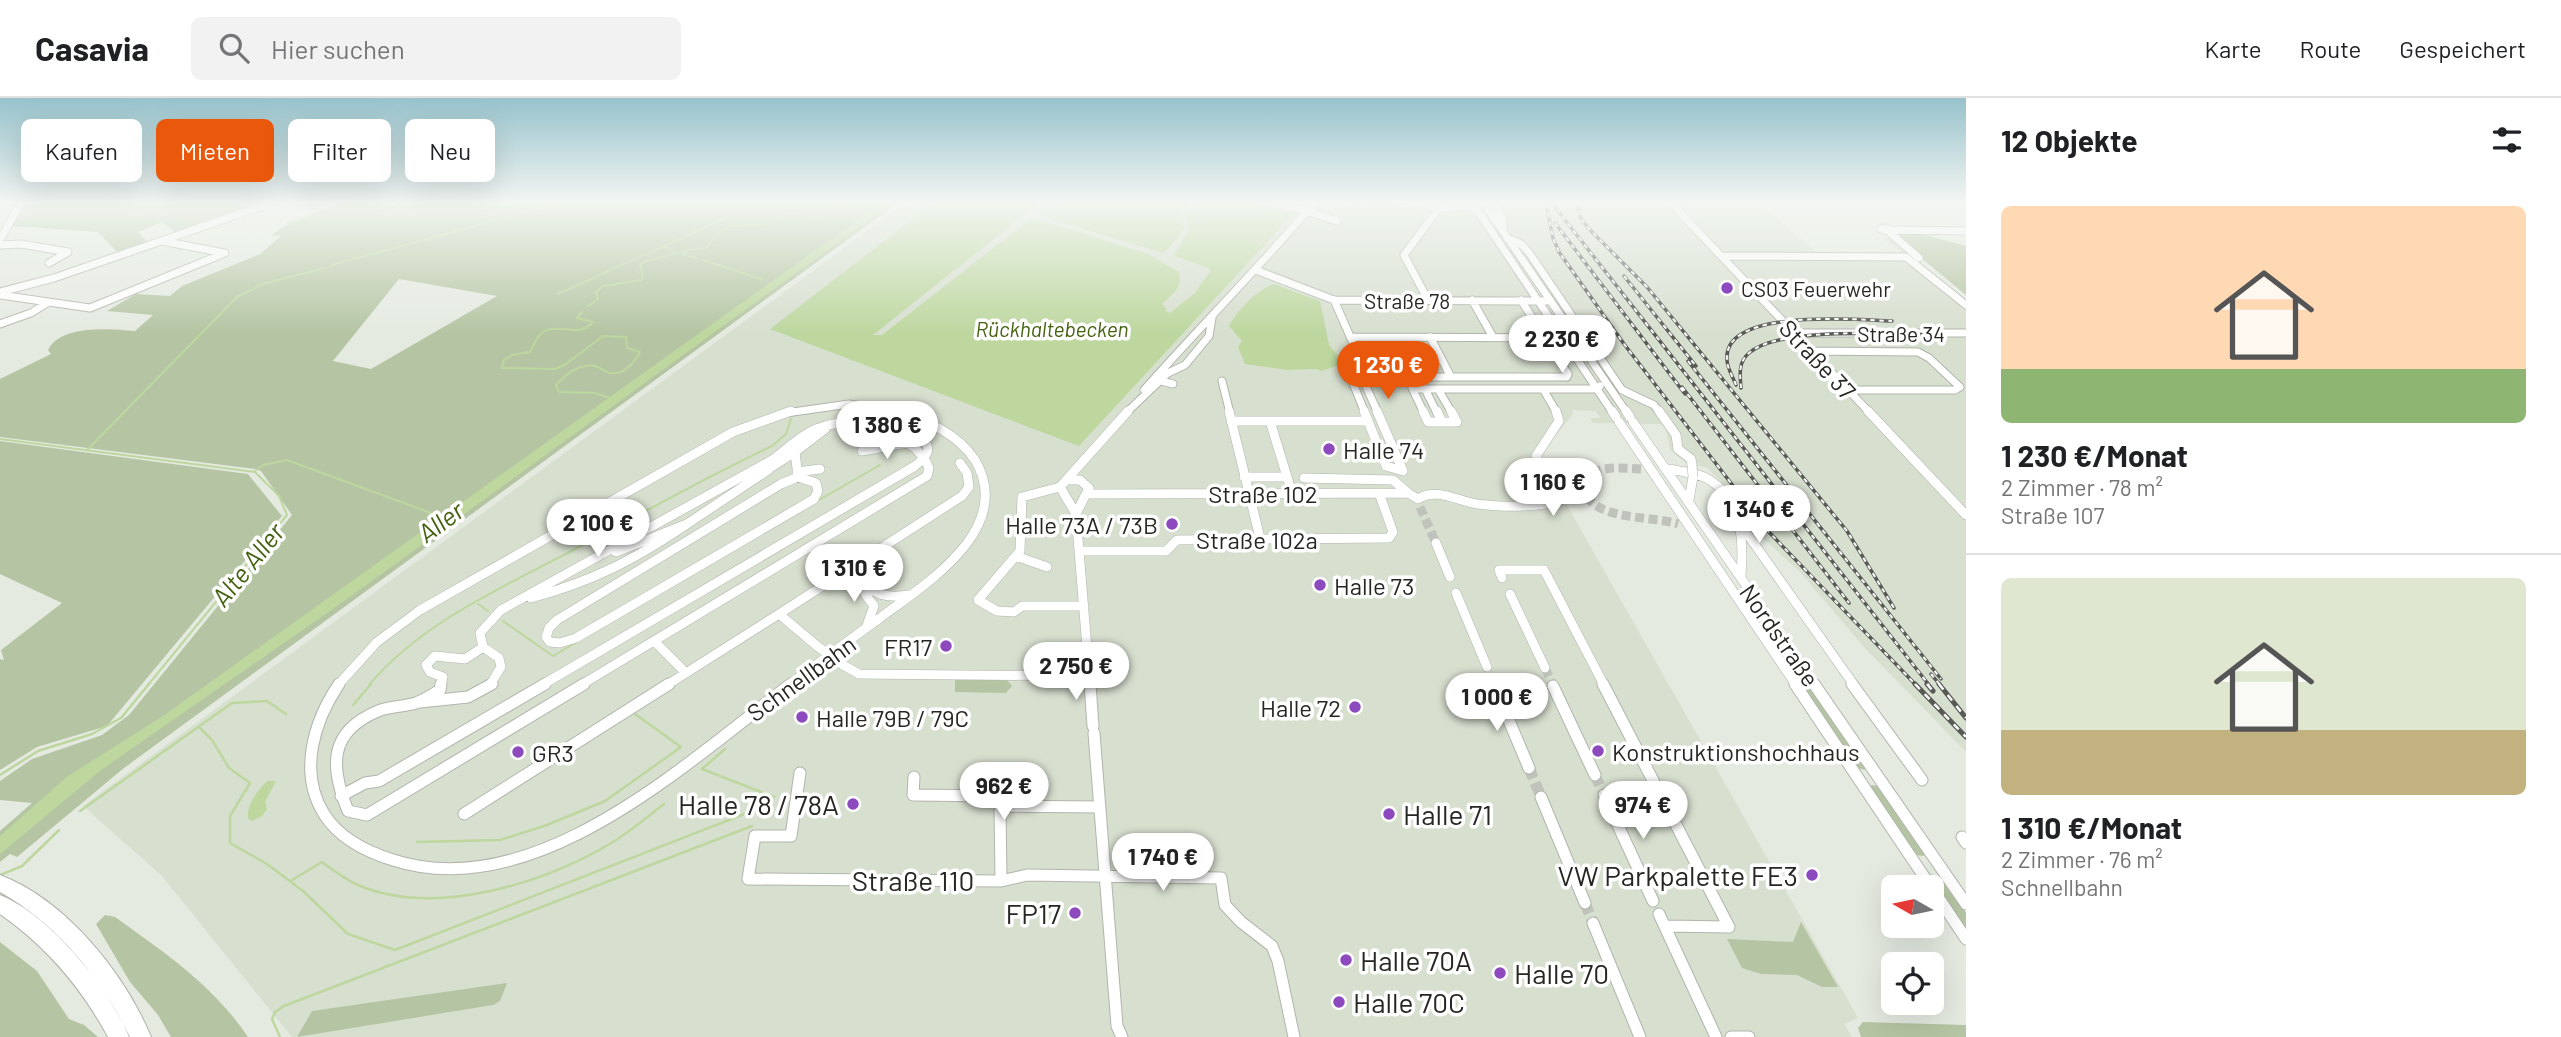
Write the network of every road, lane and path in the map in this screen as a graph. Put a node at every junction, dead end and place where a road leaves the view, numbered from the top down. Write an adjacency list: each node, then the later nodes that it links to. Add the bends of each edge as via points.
1 (33, 246): 12 (street, via 68,251)
2 (150, 246): 14 (street)
3 (184, 246): 22 (street, via 225,253 95,307)
4 (1277, 246): 13 (street)
5 (1412, 246): 17 (street, via 1405,255)
6 (1501, 246): 20 (street, Nordstraße)
7 (1513, 246): 21 (street, Nordstraße)
8 (1523, 246): 76 (street, bridge, via 1622,390 1654,405 1676,436 1678,449 1691,459)
9 (1712, 246): 11 (street, Straße 37)
10 (1907, 246): 15 (street)
11 (1722, 256): 23 (street, via 1909,258); 26 (street, Straße 37)
12 (49, 263)
13 (1256, 270): 16 (street); 24 (street)
14 (0, 293): 22 (street)
15 (1966, 297)
16 (1334, 300): 17 (street, Straße 78); 30 (street)
17 (1428, 300): 18 (street, Straße 78)
18 (1472, 300): 19 (street, Straße 78); 32 (street)
19 (1521, 300): 20 (street, Straße 78); 33 (street)
20 (1538, 300): 21 (street, Straße 78); 34 (street, Nordstraße)
21 (1551, 300): 35 (street, Nordstraße)
22 (47, 303): 25 (street)
23 (1966, 304)
24 (1209, 321): 28 (street); 29 (street); 53 (street)
25 (0, 324)
26 (1794, 333): 27 (street, Straße 34); 38 (street, Straße 37)
27 (1966, 333)
28 (1198, 334): 29 (street); 36 (street)
29 (1209, 336): 37 (street)
30 (1350, 337): 31 (street); 41 (street, via 1368,377)
31 (1430, 337): 32 (street); 41 (street)
32 (1493, 337): 33 (street)
33 (1545, 337): 34 (street); 41 (street, via 1567,377)
34 (1563, 338): 35 (street); 50 (street, Nordstraße)
35 (1576, 338): 51 (street, Nordstraße)
36 (1186, 346): 37 (street, via 1188,351); 39 (street)
37 (1197, 351): 40 (street)
38 (1811, 351): 52 (street, Straße 37); 52 (street, via 1918,352 1960,387)
39 (1175, 359): 40 (street); 43 (street)
40 (1186, 363): 43 (street)
41 (1451, 377)
42 (1222, 381): 56 (street)
43 (1159, 382): 45 (street); 53 (street)
44 (1353, 383): 58 (street)
45 (1173, 384)
46 (1365, 384): 58 (street, via 1403,471 1386,466)
47 (1419, 388): 48 (street); 59 (street); 59 (street, via 1428,422)
48 (1438, 389): 49 (street); 59 (street, via 1456,422)
49 (1543, 389): 50 (street); 88 (street, via 1559,421 1536,456 1557,498 1549,504)
50 (1597, 389): 51 (street); 54 (street, Nordstraße)
51 (1611, 389): 55 (street, Nordstraße)
52 (1848, 390): 91 (street, Straße 37)
53 (1139, 399): 68 (street)
54 (1617, 420): 55 (street); 55 (street); 89 (street, Nordstraße)
55 (1632, 420): 80 (street, Nordstraße)
56 (1231, 421): 57 (street); 74 (street)
57 (1270, 421): 58 (street); 75 (street)
58 (1368, 421)
59 (1442, 422)
60 (876, 424): 61 (street); 62 (street); 63 (street)
61 (829, 425): 65 (street); 69 (street)
62 (928, 435)
63 (906, 443): 64 (street); 66 (street)
64 (862, 451)
65 (795, 452): 72 (street); 73 (street)
66 (924, 458): 98 (street, via 927,476); 134 (street, via 380,782 365,783)
67 (960, 463): 106 (street, via 969,487 962,496)
68 (1080, 466): 78 (street); 79 (street)
69 (757, 468): 72 (street); 100 (street)
70 (820, 469): 73 (street)
71 (1671, 469): 92 (street, via 1699,474 1719,485 1731,499)
72 (768, 470): 93 (street)
73 (798, 475): 73 (street, via 557,620 546,637 560,643 576,638 814,499 816,484)
74 (1244, 477): 75 (street); 83 (street)
75 (1287, 477): 84 (street)
76 (1693, 477): 80 (street); 87 (street)
77 (1304, 478): 86 (street, Straße 102, via 1390,480)
78 (1068, 480): 79 (street); 81 (street)
79 (1080, 480): 82 (street)
80 (1678, 485): 87 (street, Nordstraße); 89 (street, via 1674,496)
81 (1063, 493): 82 (street); 90 (street); 102 (street, via 1022,497)
82 (1086, 493): 83 (street, Straße 102); 90 (street)
83 (1248, 493): 84 (street, Straße 102); 95 (street)
84 (1292, 493): 85 (street, Straße 102)
85 (1378, 493): 86 (street, Straße 102); 95 (street, Straße 102a, via 1393,532 1389,538)
86 (1408, 493): 88 (street, via 1419,503 1422,495 1437,494)
87 (1689, 500): 107 (street, Nordstraße)
88 (1468, 503)
89 (1679, 511): 99 (street, Nordstraße)
90 (1076, 514): 101 (street)
91 (1966, 515)
92 (1736, 518): 107 (street, via 1744,544); 132 (street)
93 (687, 524): 100 (street, via 616,552); 113 (street, via 642,555 574,586)
94 (1678, 524): 99 (street)
95 (1260, 538): 96 (street, Straße 102a)
96 (1208, 539): 101 (street, Straße 102a, via 1177,540 1166,551)
97 (1436, 543): 105 (street)
98 (812, 547): 106 (street, via 838,569); 117 (street)
99 (1703, 547): 108 (street, Nordstraße)
100 (610, 549): 113 (street)
101 (1079, 551): 114 (street)
102 (1016, 556): 103 (street); 114 (street, via 978,600 997,611 1014,612 1022,606)
103 (1047, 567)
104 (1500, 573): 156 (street, via 1544,570 1729,927 1662,920)
105 (1449, 575)
106 (837, 578): 112 (street, via 853,578 873,594); 115 (street); 116 (street, via 851,582 872,600)
107 (1741, 578): 109 (street, Nordstraße)
108 (1731, 590): 109 (street); 130 (street, Nordstraße)
109 (1749, 590): 131 (street, Nordstraße)
110 (1456, 593): 119 (street)
111 (1510, 594): 120 (street)
112 (908, 597): 116 (street, Schnellbahn); 116 (street, Schnellbahn, via 955,558 978,526 985,497 972,456 936,425 886,408 829,405 776,415 746,426 420,610 378,641 341,681 322,712 311,752 314,793 338,833 379,858 451,868 512,860 577,835 630,804)
113 (515, 603): 118 (street, via 501,610 480,633)
114 (1084, 606): 122 (street)
115 (779, 614): 121 (street); 122 (street, bridge, via 859,674)
116 (865, 631)
117 (655, 642): 121 (street); 134 (street, via 367,815 348,811)
118 (483, 648): 125 (street, via 499,658 499,675 492,684 474,696); 125 (street, via 465,659 435,656 426,665 443,677)
119 (1487, 667)
120 (1545, 668)
121 (686, 673): 138 (street)
122 (1089, 676): 137 (street)
123 (1494, 685): 126 (street)
124 (1553, 686): 128 (street)
125 (442, 695): 134 (street, via 376,712 343,735 333,759)
126 (1529, 768)
127 (800, 773): 143 (street, Straße 110, via 791,836 755,836 748,879)
128 (1595, 775)
129 (914, 777): 136 (street, via 913,795 1000,796)
130 (1858, 778): 131 (street); 140 (street, Nordstraße)
131 (1879, 778): 139 (street, Nordstraße)
132 (1922, 780)
133 (1604, 795): 145 (street)
134 (341, 796)
135 (1541, 797): 146 (street)
136 (1000, 806): 137 (street); 143 (street)
137 (1100, 807): 142 (street)
138 (464, 814)
139 (1936, 860): 140 (street); 147 (street, Nordstraße)
140 (1913, 861): 141 (street, Nordstraße)
141 (1923, 875)
142 (1105, 876): 143 (street, Straße 110, via 1027,875); 151 (street); 154 (street, Straße 110, via 1221,878 1225,905 1272,946)
143 (1001, 881)
144 (2, 891): 152 (highway, via 64,954 96,994); 153 (highway, via 45,912 77,942 110,981)
145 (1653, 901)
146 (1585, 903)
147 (1966, 904)
148 (1944, 906): 150 (street, Nordstraße)
149 (1593, 923): 155 (street)
150 (1966, 939)
151 (1121, 1036)
152 (119, 1037)
153 (141, 1037)
154 (1294, 1037)
155 (1640, 1037)
156 (1716, 1037)
157 (1731, 1037): 158 (street)
158 (1749, 1037)

